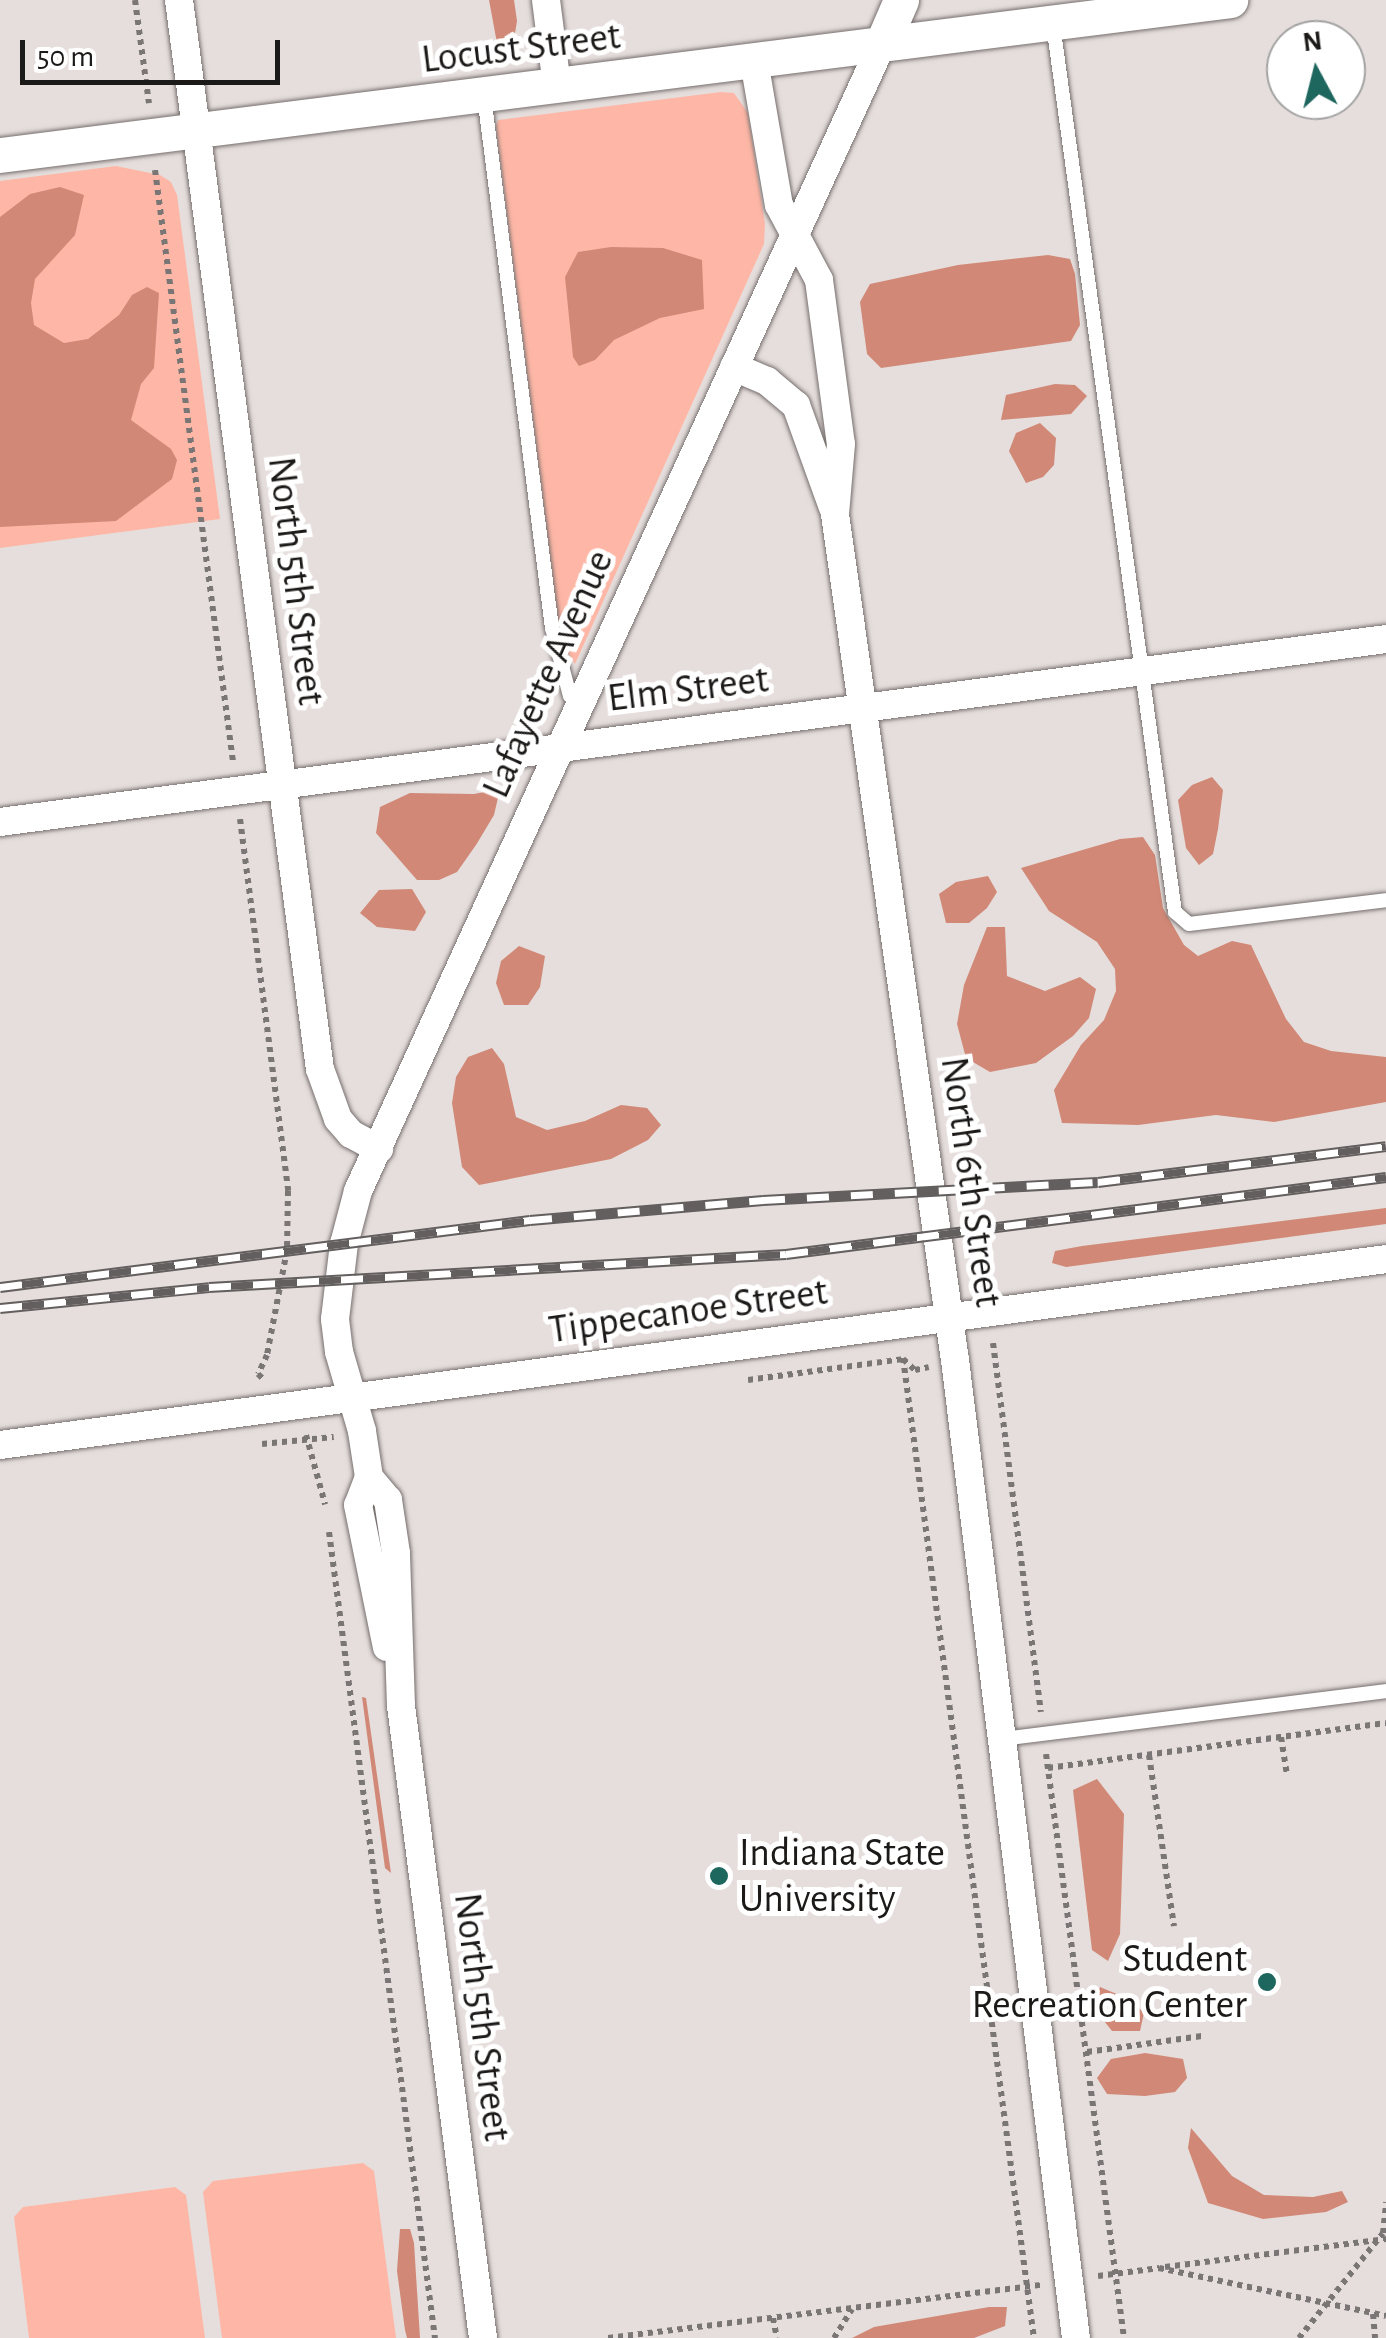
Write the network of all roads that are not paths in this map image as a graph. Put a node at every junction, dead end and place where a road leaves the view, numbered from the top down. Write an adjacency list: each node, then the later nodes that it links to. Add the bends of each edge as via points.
1 (179, 0): 10 (street, North 5th Street)
2 (546, 0): 8 (street)
3 (902, 0): 6 (street, Lafayette Avenue)
4 (1230, 0): 5 (street, Locust Street)
5 (1053, 22): 6 (street, Locust Street); 16 (lane)
6 (882, 44): 7 (street, Locust Street); 12 (street, Lafayette Avenue)
7 (754, 61): 8 (street, Locust Street); 12 (street, North 6th Street, via 779,205)
8 (557, 86): 9 (street, Locust Street)
9 (484, 95): 10 (street, Locust Street); 17 (lane, via 552,628 570,696)
10 (196, 131): 11 (street, Locust Street); 20 (street, North 5th Street)
11 (0, 156)
12 (795, 234): 13 (street, Lafayette Avenue); 14 (street, North 6th Street, via 819,280 841,444)
13 (734, 366): 14 (street, via 796,405); 17 (street, Lafayette Avenue)
14 (835, 514): 18 (street, North 6th Street)
15 (1386, 639): 16 (street, Elm Street)
16 (1144, 671): 18 (street, Elm Street); 22 (lane, via 1174,912 1189,924)
17 (582, 702): 19 (street, Lafayette Avenue)
18 (862, 707): 19 (street, Elm Street); 25 (street, North 6th Street)
19 (562, 746): 20 (street, Elm Street); 23 (street, Lafayette Avenue)
20 (282, 785): 21 (street, Elm Street); 23 (street, North 5th Street, via 324,1084 338,1119)
21 (0, 822)
22 (1386, 900)
23 (379, 1149): 26 (street, Lafayette Avenue, via 358,1191 339,1280 335,1319)
24 (1386, 1259): 25 (street, Tippecanoe Street)
25 (948, 1316): 26 (street, Tippecanoe Street); 29 (street, North 6th Street)
26 (352, 1396): 27 (street, Tippecanoe Street); 31 (street, North 5th Street, via 370,1477 358,1505 401,1706)
27 (0, 1445)
28 (1386, 1691): 29 (lane)
29 (1002, 1739): 30 (street, North 6th Street)
30 (1076, 2332)
31 (483, 2338)

